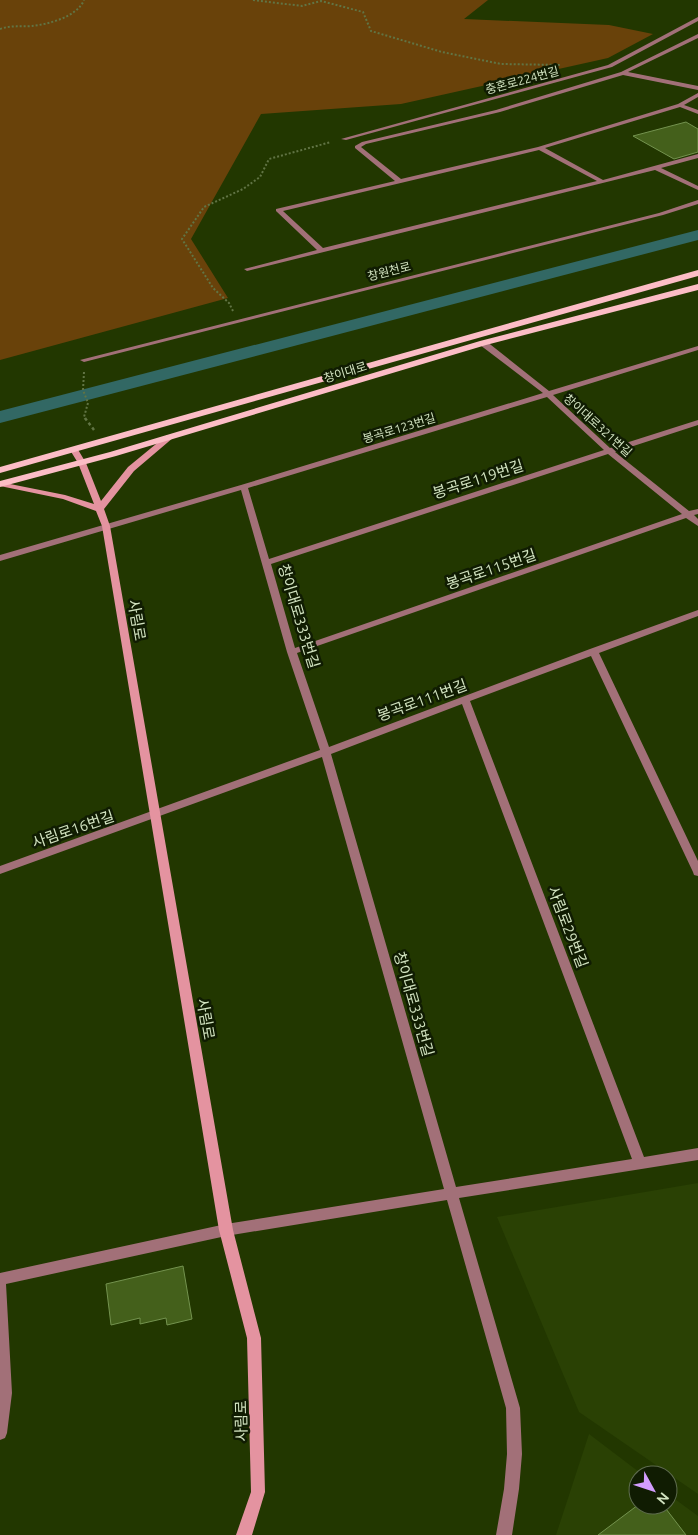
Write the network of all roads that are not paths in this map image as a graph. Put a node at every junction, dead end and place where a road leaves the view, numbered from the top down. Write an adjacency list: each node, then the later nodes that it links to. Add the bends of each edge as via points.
1 (698, 19): 8 (street, 충혼로224번길, via 610,66)
2 (698, 36): 3 (street)
3 (623, 73): 4 (street); 12 (street, via 498,111 356,147)
4 (698, 88)
5 (698, 95): 6 (street)
6 (680, 105): 7 (street); 9 (street)
7 (698, 112)
8 (344, 139)
9 (540, 148): 12 (street); 13 (street)
10 (698, 156): 11 (street)
11 (656, 168): 13 (street); 14 (street)
12 (399, 181): 16 (street, via 278,210)
13 (602, 182): 16 (street)
14 (698, 188)
15 (698, 202): 22 (street, 창원천로)
16 (321, 250): 17 (street)
17 (247, 269)
18 (698, 273): 26 (main road, 창이대로)
19 (698, 287): 20 (main road, 창이대로)
20 (484, 343): 23 (street, 창이대로321번길); 25 (main road, 창이대로)
21 (698, 348): 23 (street, 봉곡로123번길)
22 (84, 360)
23 (547, 393): 27 (street, 창이대로321번길); 31 (street, 봉곡로123번길)
24 (698, 422): 27 (street, 봉곡로119번길)
25 (170, 437): 28 (main road, 창이대로); 32 (street, via 131,469)
26 (74, 450): 28 (street, 사림로); 29 (main road, 창이대로)
27 (609, 451): 34 (street, 창이대로321번길); 38 (street, 봉곡로119번길)
28 (82, 463): 30 (main road, 창이대로); 32 (street, 사림로)
29 (0, 470)
30 (0, 484): 32 (street, via 65,497)
31 (244, 488): 36 (street, 봉곡로123번길); 38 (street, 창이대로333번길)
32 (99, 508): 36 (street, 사림로)
33 (698, 511): 34 (street, 봉곡로115번길)
34 (687, 515): 35 (street, 창이대로321번길); 41 (street, 봉곡로115번길)
35 (698, 523)
36 (106, 526): 37 (street, 봉곡로123번길); 44 (street, 사림로)
37 (0, 558)
38 (266, 563): 41 (street, 창이대로333번길)
39 (698, 613): 40 (street, 봉곡로111번길)
40 (594, 651): 42 (street, 봉곡로111번길); 46 (street)
41 (292, 652): 43 (street, 창이대로333번길)
42 (465, 701): 43 (street, 봉곡로111번길); 48 (street, 사림로29번길)
43 (325, 751): 44 (street, 봉곡로111번길); 49 (street, 창이대로333번길)
44 (157, 816): 45 (street, 사림로16번길); 50 (street, 사림로)
45 (0, 870)
46 (698, 872)
47 (698, 1154): 48 (street)
48 (640, 1164): 49 (street)
49 (451, 1193): 50 (street); 55 (street, 창이대로333번길, via 516,1425)
50 (226, 1230): 51 (street); 54 (street, 사림로, via 254,1338 258,1492)
51 (0, 1279)
52 (0, 1285): 53 (street, via 6,1393)
53 (0, 1433)
54 (244, 1535)
55 (504, 1535)

